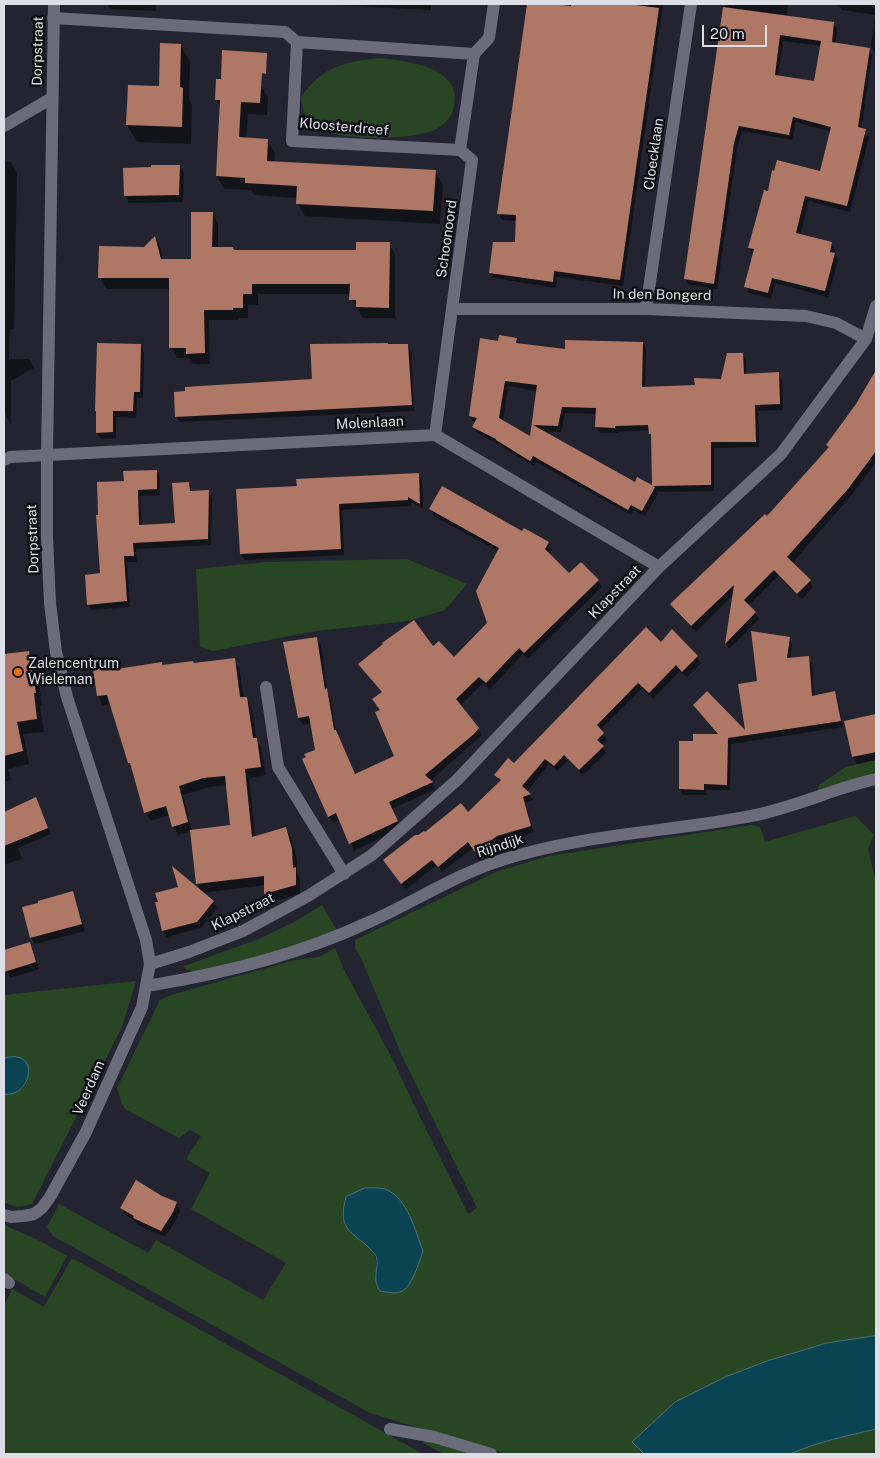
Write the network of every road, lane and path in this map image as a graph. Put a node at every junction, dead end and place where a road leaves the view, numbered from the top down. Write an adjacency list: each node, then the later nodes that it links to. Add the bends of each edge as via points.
1 (54, 4): 4 (street, Dorpstraat)
2 (494, 4): 6 (street, via 489,38)
3 (691, 4): 12 (street, Cloecklaan)
4 (53, 18): 5 (street, via 285,32); 7 (street, Dorpstraat)
5 (297, 42): 6 (street); 9 (street, Kloosterdreef, via 292,141)
6 (474, 54): 9 (street)
7 (52, 98): 8 (street, Dorpstraat); 15 (street, Dorpstraat)
8 (4, 126)
9 (460, 150): 11 (street, Schoonoord, via 472,160)
10 (876, 306): 13 (street, Klapstraat)
11 (452, 309): 12 (street, In den Bongerd); 14 (street, Schoonoord)
12 (646, 309): 13 (street, In den Bongerd, via 806,316 836,323)
13 (866, 339): 17 (street, Klapstraat, via 781,454)
14 (435, 434): 15 (street, Molenlaan); 17 (street)
15 (46, 455): 16 (street, Molenlaan); 21 (street, Dorpstraat, via 50,603 56,652 67,697 146,940)
16 (4, 460)
17 (659, 567): 20 (street, Klapstraat, via 457,780 372,854)
18 (266, 688): 20 (street, via 278,767)
19 (876, 779): 22 (street, Rijndijk, via 754,816 600,837 532,851 472,870 369,923 334,937 226,970)
20 (344, 874): 21 (street, Klapstraat, via 242,930)
21 (150, 964): 22 (street, Veerdam)
22 (147, 986): 23 (street, Veerdam, via 142,1007 86,1132 50,1197 34,1214)
23 (4, 1215)
24 (390, 1430): 25 (street, via 434,1437)
25 (491, 1454)

